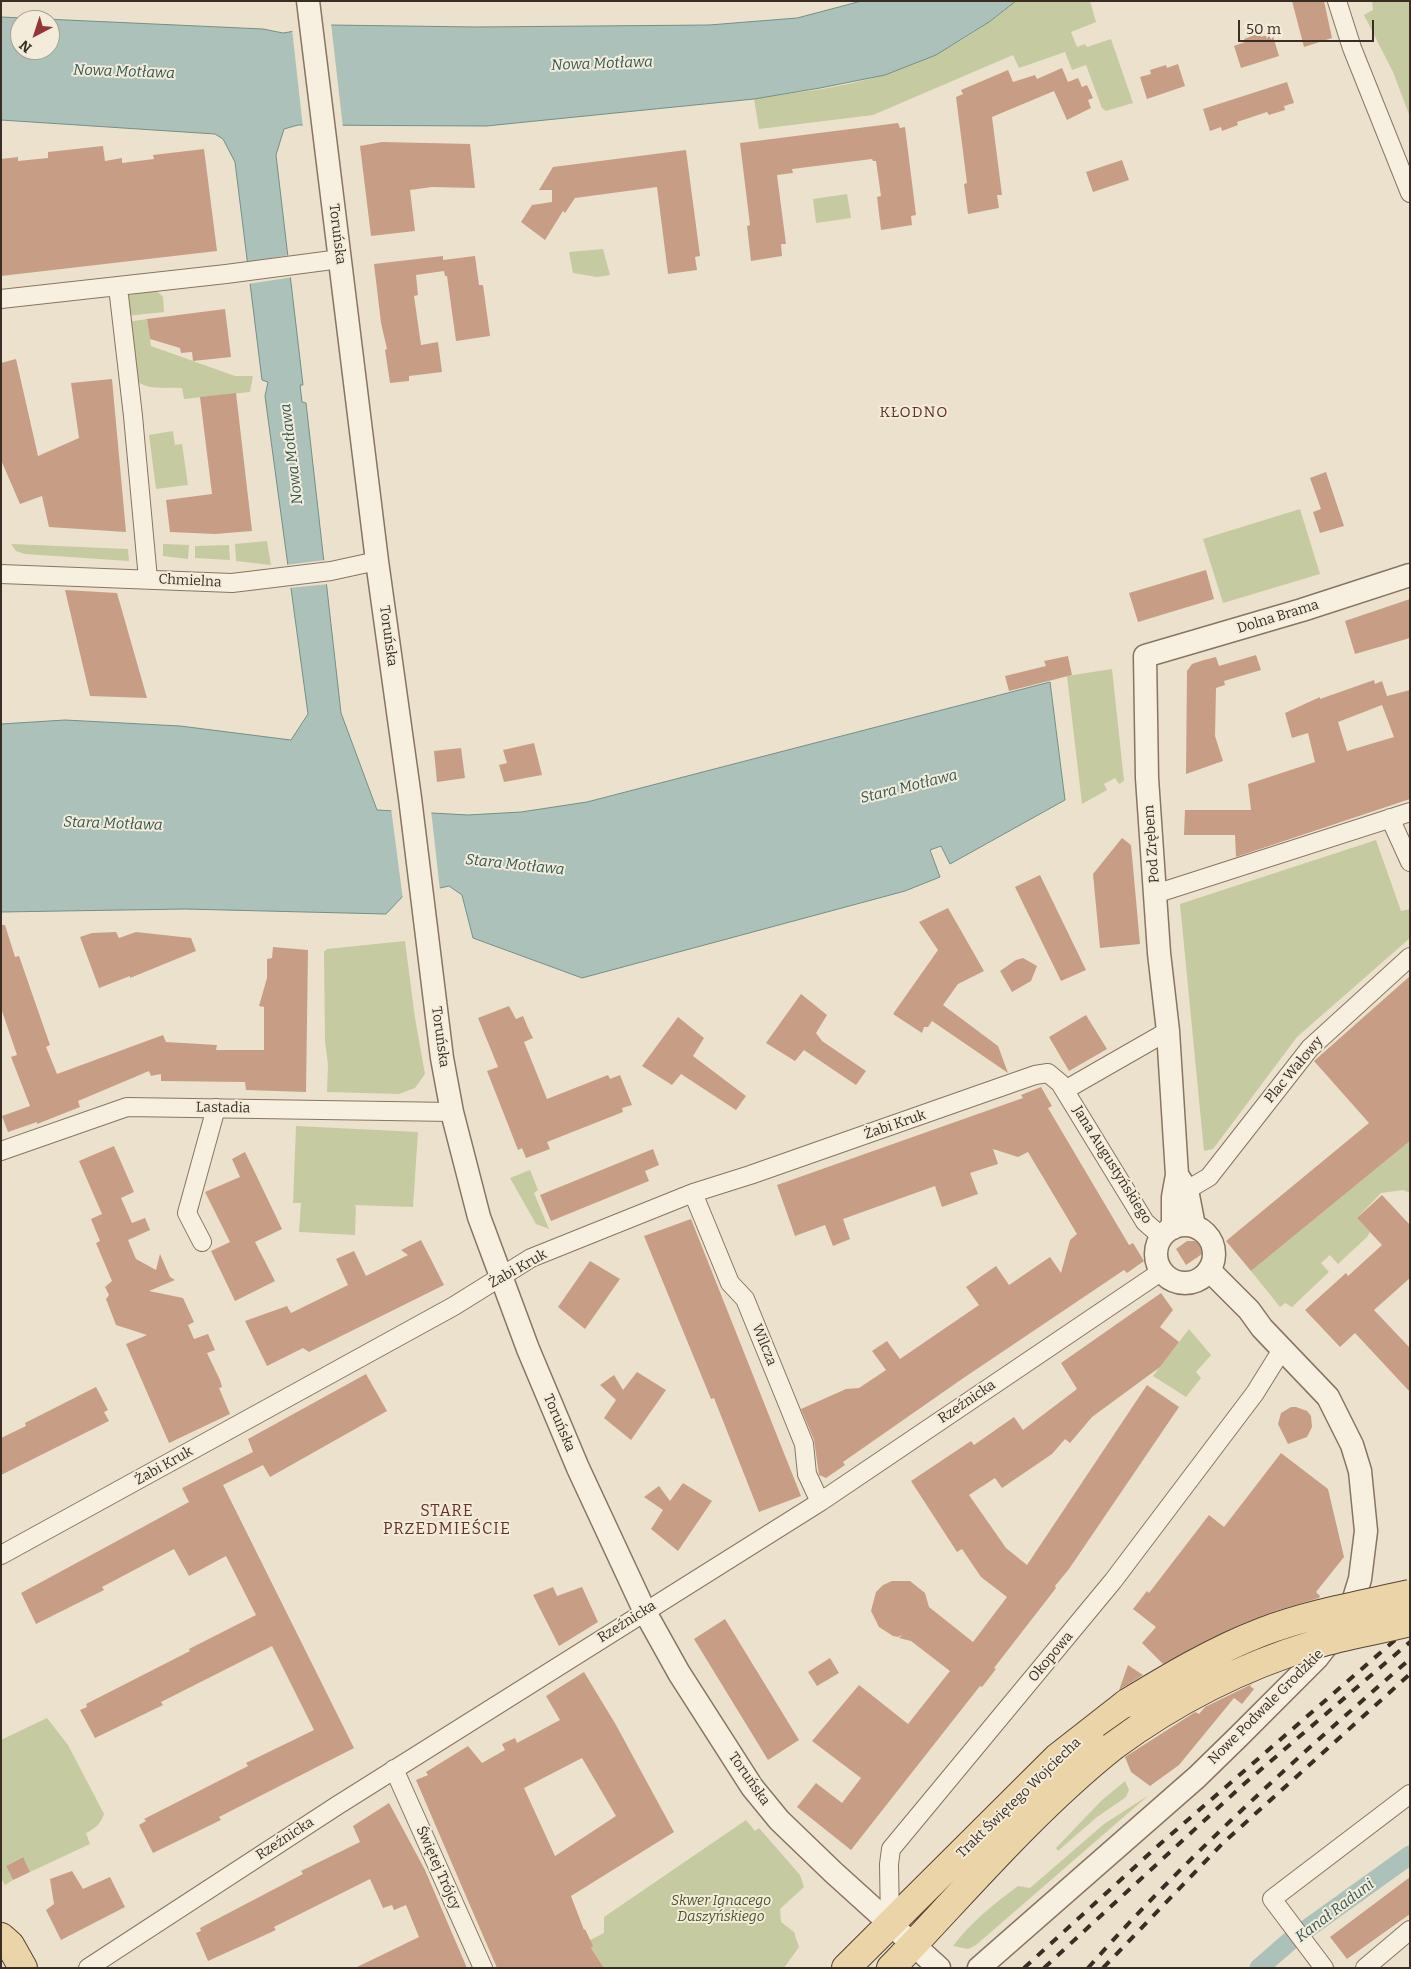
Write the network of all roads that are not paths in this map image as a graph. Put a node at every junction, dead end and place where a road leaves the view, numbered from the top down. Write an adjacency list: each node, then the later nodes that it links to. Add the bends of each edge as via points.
1 (1336, 1): 3 (street)
2 (309, 6): 4 (street, Toruńska)
3 (1410, 193)
4 (340, 259): 5 (street); 7 (street, Toruńska)
5 (118, 287): 6 (street); 10 (street)
6 (1, 299)
7 (377, 562): 10 (street, Chmielna, via 332,572 214,583); 20 (street, Toruńska, via 442,1058)
8 (2, 571): 10 (street, Chmielna)
9 (1410, 575): 11 (street, Dolna Brama)
10 (148, 579)
11 (1145, 656): 15 (street, Pod Zrębem, via 1147,778)
12 (1410, 812): 13 (street)
13 (1390, 818): 14 (street); 15 (street)
14 (1410, 862)
15 (1155, 894): 17 (street, Pod Zrębem)
16 (1410, 957): 22 (street, Plac Wałowy, via 1310,1048 1209,1177)
17 (1168, 1031): 18 (street); 22 (street, Pod Zrębem)
18 (1065, 1090): 23 (street, Żabi Kruk, via 1048,1073 1035,1075); 24 (street, Jana Augustyńskiego, via 1145,1222)
19 (216, 1108): 20 (street, Lastadia); 21 (street, Lastadia, via 127,1107); 25 (street, via 187,1213)
20 (452, 1112): 28 (street, Toruńska, via 475,1203)
21 (1, 1151)
22 (1182, 1182): 24 (street, Pod Zrębem)
23 (694, 1193): 28 (street, Żabi Kruk, via 539,1255); 30 (street, Wilcza, via 730,1282 745,1299 791,1410 804,1444 807,1474)
24 (1176, 1230): 26 (street, via 1157,1254); 27 (street, via 1202,1230 1213,1244 1214,1253)
25 (202, 1242)
26 (1162, 1271): 27 (street, via 1176,1281 1193,1282); 30 (street, Rzeźnicka)
27 (1205, 1274): 29 (street, via 1249,1310)
28 (500, 1277): 31 (street, Żabi Kruk, via 454,1306); 33 (street, Toruńska, via 559,1424)
29 (1283, 1348): 37 (street, Okopowa, via 1245,1407 1125,1566 891,1849); 49 (street, Nowe Podwale Grodzkie, via 1328,1397 1352,1445 1360,1471 1366,1531 1360,1579 1352,1605 1340,1628 1317,1658 1239,1736)
30 (820, 1502): 33 (street, Rzeźnicka)
31 (1, 1555)
32 (1410, 1594): 37 (main road, Trakt Świętego Wojciecha, bridge, via 1320,1614 1262,1632 1185,1668 1104,1720 1058,1757)
33 (645, 1612): 35 (street, Rzeźnicka); 37 (street, Toruńska, via 678,1673 752,1787 779,1820)
34 (1410, 1622): 40 (main road, Trakt Świętego Wojciecha, bridge, via 1317,1644 1242,1670 1182,1701 1112,1747 1080,1773)
35 (394, 1769): 44 (street, Rzeźnicka); 45 (street, Świętej Trójcy)
36 (1410, 1794): 50 (street, via 1272,1899)
37 (890, 1924): 40 (street, Toruńska); 46 (main road)
38 (1410, 1930): 51 (street)
39 (1, 1937): 43 (main road)
40 (914, 1945): 47 (main road); 48 (street)
41 (1, 1960): 42 (main road)
42 (5, 1968)
43 (23, 1968)
44 (88, 1968)
45 (483, 1968)
46 (846, 1968)
47 (891, 1968)
48 (939, 1968)
49 (979, 1968)
50 (1324, 1968)
51 (1365, 1968)

